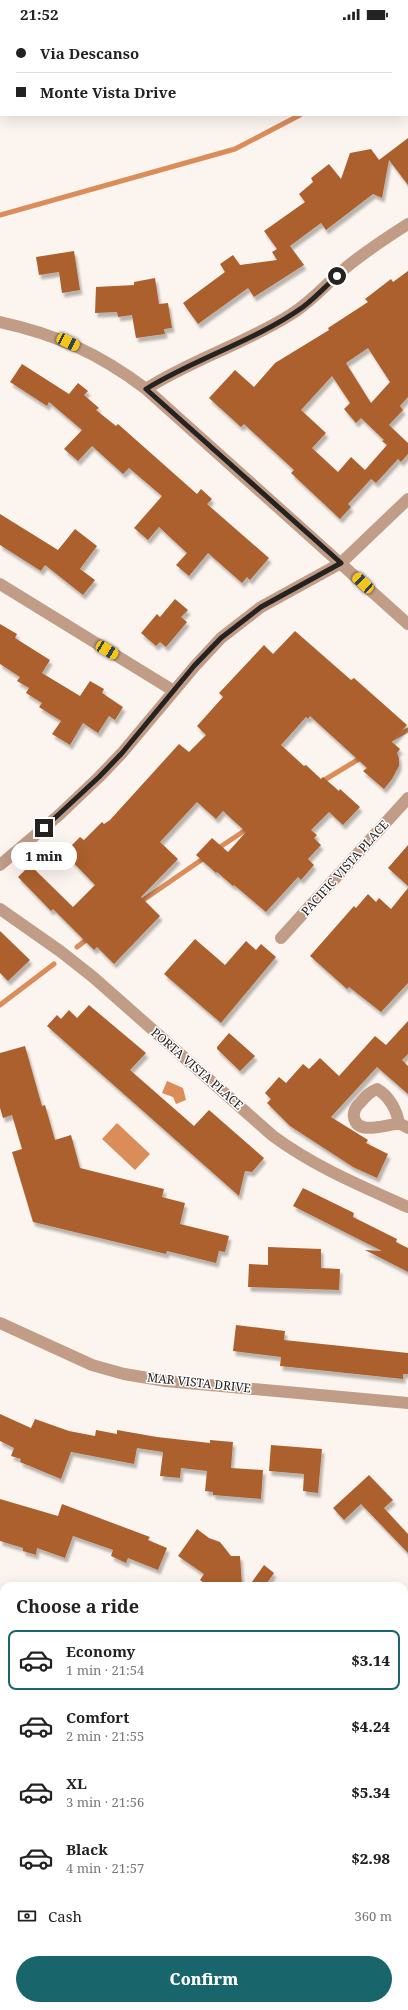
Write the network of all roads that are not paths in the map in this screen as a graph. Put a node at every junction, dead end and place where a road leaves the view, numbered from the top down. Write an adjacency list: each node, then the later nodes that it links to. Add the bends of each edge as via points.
1 (408, 224): 3 (street, via 344,269 304,306 289,316 166,376)
2 (0, 322): 3 (street, via 68,342 95,355)
3 (146, 389): 5 (street)
4 (408, 499): 5 (street)
5 (341, 563): 7 (street); 8 (street, via 261,607 236,625 210,648)
6 (0, 584): 8 (street)
7 (408, 624)
8 (174, 691): 10 (street, via 99,777)
9 (408, 798): 12 (street, PACIFIC VISTA PLACE)
10 (0, 865)
11 (0, 909): 13 (street, PORTA VISTA PLACE, via 60,951 93,978 279,1140 322,1168)
12 (282, 938)
13 (408, 1208)
14 (0, 1323): 15 (street, MAR VISTA DRIVE, via 92,1365 124,1374 166,1381)
15 (408, 1403)

